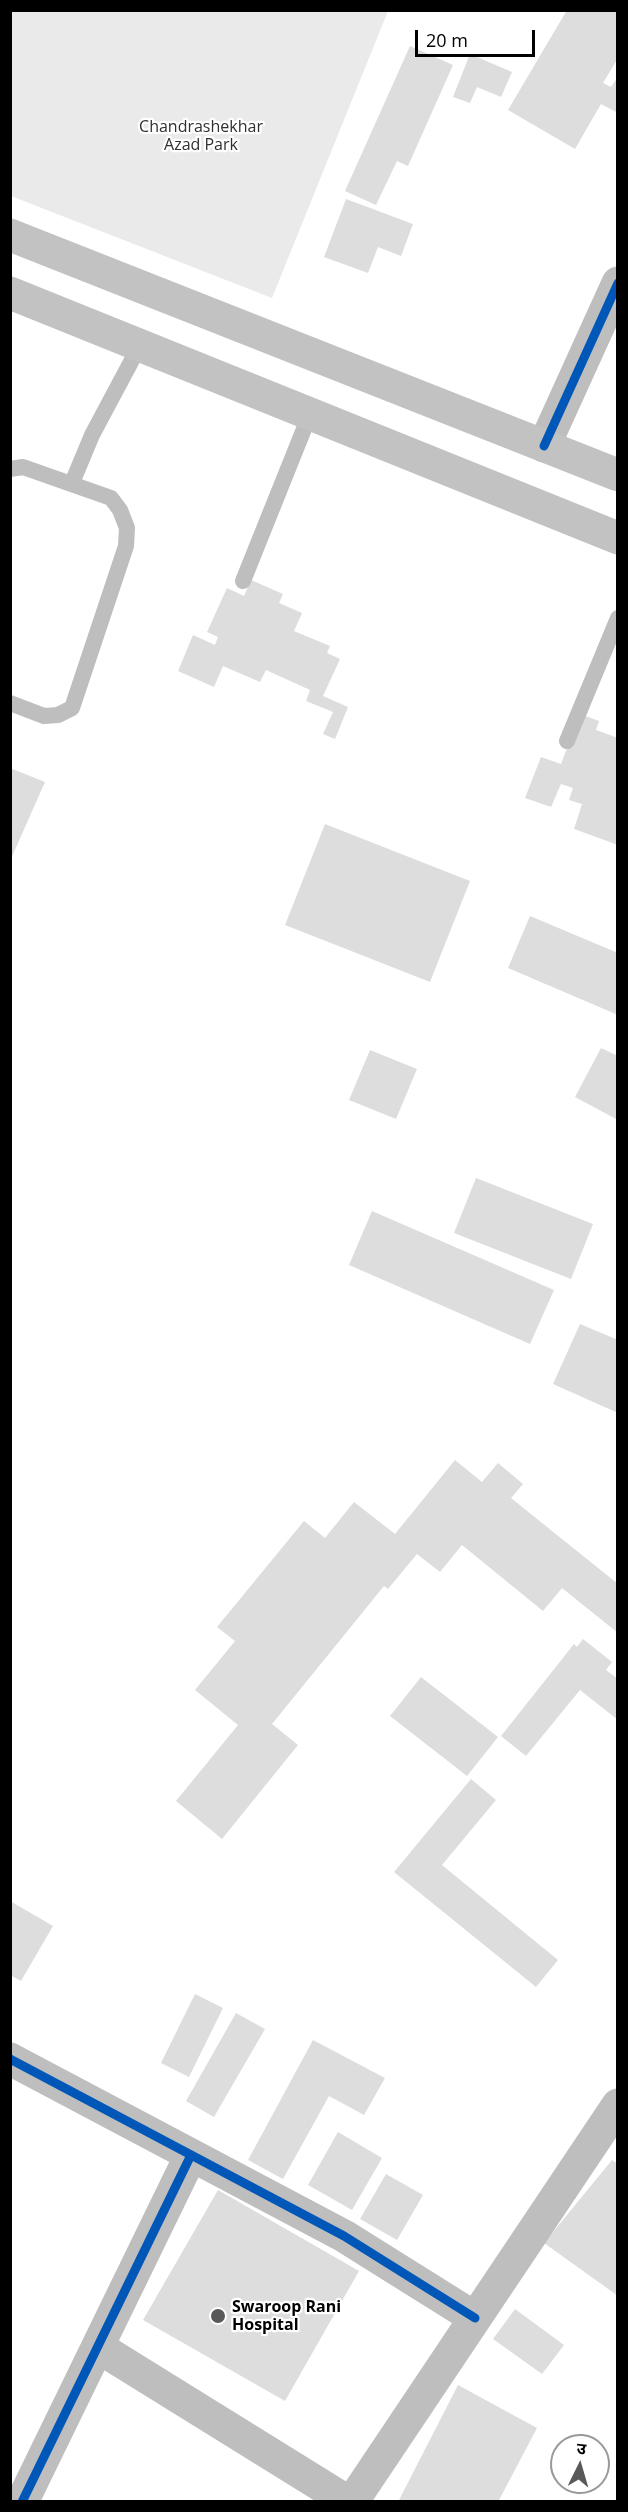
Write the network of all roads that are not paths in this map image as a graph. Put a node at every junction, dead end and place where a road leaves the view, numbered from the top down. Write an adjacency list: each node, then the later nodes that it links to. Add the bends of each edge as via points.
1 (10, 235): 6 (main road)
2 (618, 284): 6 (street)
3 (10, 293): 4 (main road)
4 (140, 345): 5 (main road); 9 (lane)
5 (310, 414): 10 (main road); 11 (lane)
6 (544, 446): 8 (main road)
7 (10, 469): 9 (lane, via 23,467)
8 (618, 475)
9 (72, 483): 13 (lane, via 111,498 127,528 126,546 72,708 44,716)
10 (618, 538)
11 (243, 581)
12 (618, 618): 14 (lane)
13 (10, 703)
14 (567, 741)
15 (10, 2059): 17 (street)
16 (618, 2105): 18 (street)
17 (191, 2155): 18 (street, via 344,2236); 19 (street)
18 (475, 2318): 22 (street)
19 (98, 2347): 20 (street); 21 (street)
20 (22, 2502)
21 (348, 2502)
22 (352, 2502)

